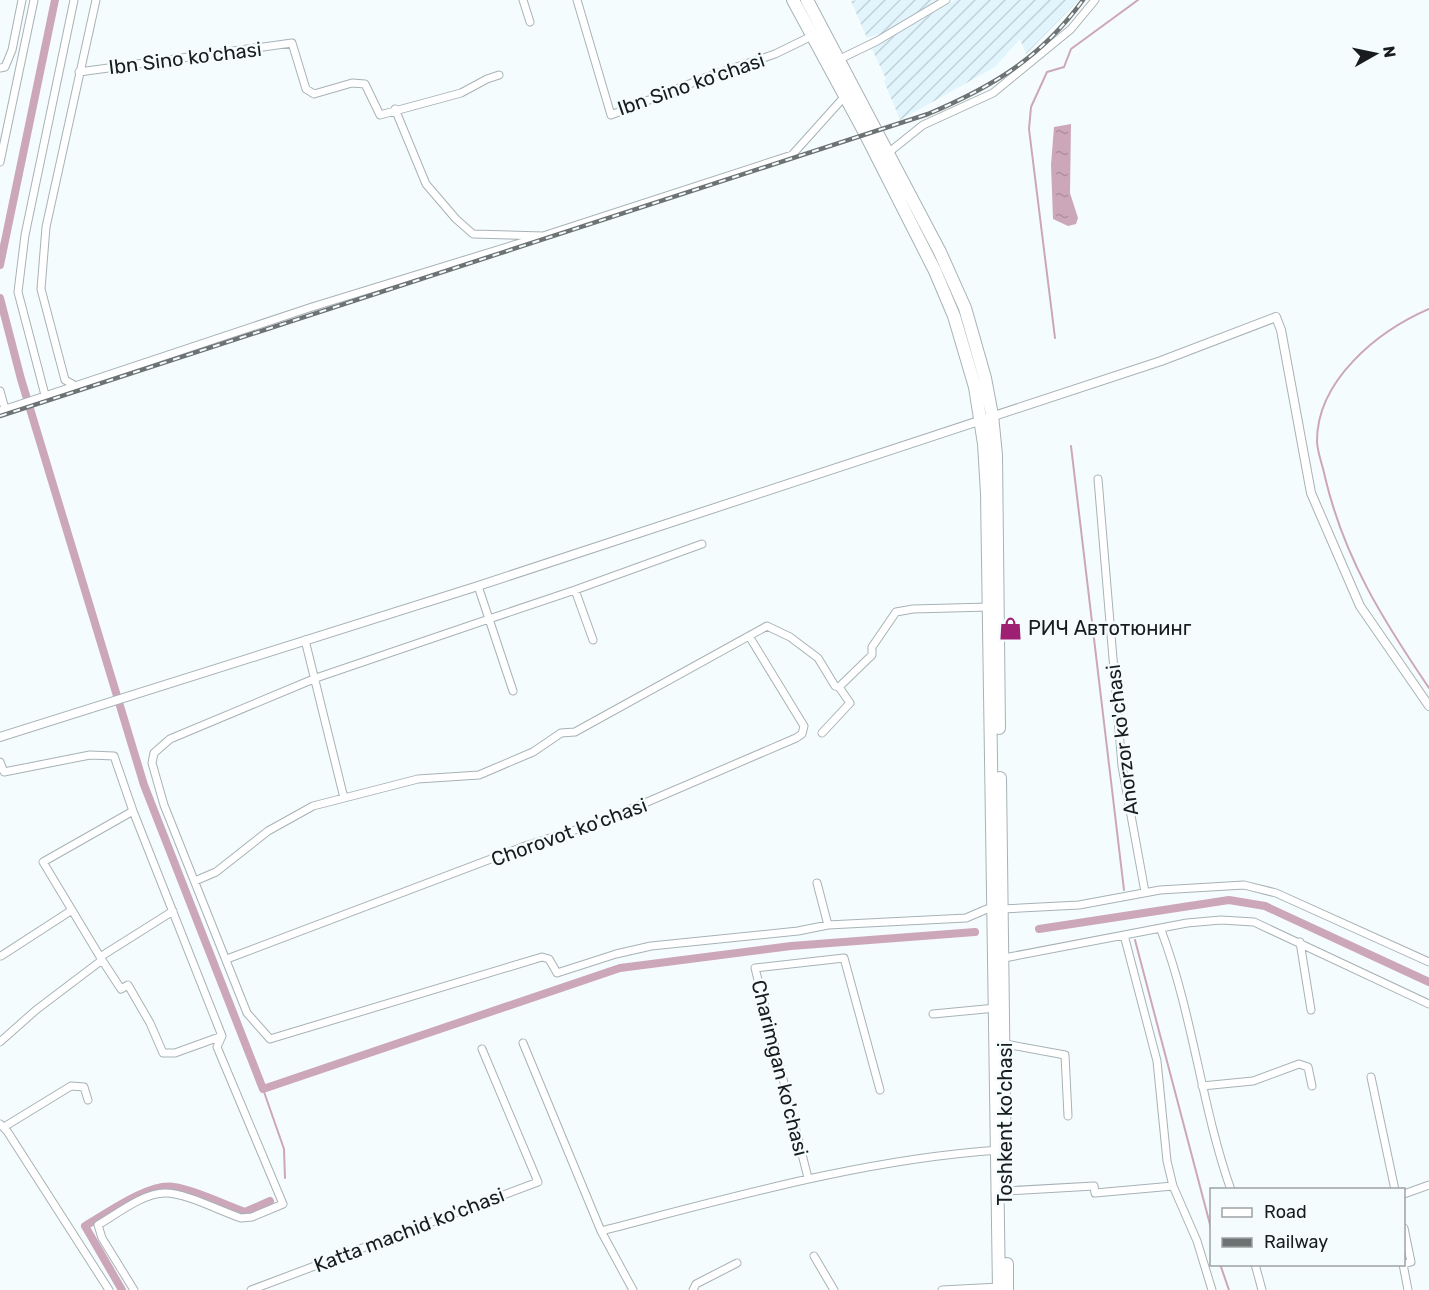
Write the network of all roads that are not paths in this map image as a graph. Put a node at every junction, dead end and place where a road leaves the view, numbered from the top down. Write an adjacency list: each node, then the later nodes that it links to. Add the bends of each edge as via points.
1 (22, 0): 14 (street, via 12,50 5,67)
2 (34, 0): 20 (street)
3 (74, 0): 24 (street, via 25,235 18,292)
4 (96, 0): 15 (street)
5 (523, 0): 11 (street)
6 (577, 0): 12 (street, Ibn Sino ko'chasi, via 610,115 775,54)
7 (793, 0): 12 (highway)
8 (807, 0): 13 (highway)
9 (946, 0): 13 (street)
10 (1095, 0): 19 (street, via 1071,29 993,93 923,125)
11 (530, 22)
12 (812, 36): 17 (highway)
13 (840, 59): 19 (highway)
14 (0, 68)
15 (79, 72): 18 (street, Ibn Sino ko'chasi, via 292,43 306,89 315,94 352,83 365,84 380,115); 22 (street, via 46,226 41,289 65,380)
16 (499, 75): 18 (street, via 461,93)
17 (845, 96): 21 (street, via 792,155); 26 (highway, via 946,298)
18 (395, 109): 21 (street, via 426,183 473,234)
19 (888, 153): 26 (highway, via 940,252 974,332)
20 (0, 162)
21 (543, 236): 22 (street)
22 (74, 385): 24 (street)
23 (0, 391): 25 (street)
24 (45, 395): 25 (street)
25 (3, 410)
26 (986, 416): 29 (street); 31 (highway); 39 (street, via 1161,361 1276,317 1311,494 1360,606); 48 (highway, via 998,530)
27 (1098, 479): 47 (street, Anorzor ko'chasi, via 1122,766)
28 (702, 544): 30 (street)
29 (478, 586): 32 (street); 34 (street)
30 (575, 590): 32 (street); 35 (street)
31 (988, 607): 37 (street, via 896,612 872,647 872,656); 48 (highway)
32 (489, 619): 36 (street); 38 (street)
33 (750, 636): 37 (street, via 767,626 790,637 818,658); 43 (street, via 575,732 561,733 513,762 479,775 418,779); 57 (street, Chorovot ko'chasi, via 804,726 796,738 613,817 525,846)
34 (305, 640): 36 (street); 41 (street)
35 (593, 640)
36 (316, 678): 43 (street); 45 (street, via 170,739 154,753 152,763 164,805)
37 (839, 687): 40 (street, via 850,703)
38 (513, 691)
39 (1429, 706)
40 (822, 733)
41 (0, 737)
42 (0, 762): 44 (street, via 4,772 90,755 114,756)
43 (344, 798): 45 (street, via 313,806 285,821 216,872)
44 (133, 811): 49 (street, via 43,862); 50 (street)
45 (195, 881): 57 (street)
46 (817, 883): 51 (street)
47 (1145, 892): 48 (street, via 1079,905); 59 (street, via 1219,885 1262,888)
48 (999, 909): 51 (street, via 966,918); 58 (highway)
49 (72, 910): 55 (street); 56 (street)
50 (172, 911): 56 (street); 64 (street)
51 (828, 926): 57 (street, via 651,946 557,973 549,959 542,957 270,1039 247,1013)
52 (1161, 930): 53 (street); 54 (street, via 1221,920 1254,922); 70 (street, via 1176,969)
53 (1124, 935): 58 (street); 79 (street, via 1157,1061)
54 (1300, 942): 60 (street); 62 (street)
55 (1, 956)
56 (101, 959): 64 (street, via 121,989 128,985 164,1053 175,1053); 65 (street)
57 (227, 959)
58 (1000, 959): 61 (highway, Toshkent ko'chasi); 67 (highway, Toshkent ko'chasi)
59 (1429, 962)
60 (1429, 1004)
61 (996, 1008): 63 (street); 76 (highway, Toshkent ko'chasi)
62 (1311, 1010)
63 (933, 1014)
64 (222, 1036): 93 (street, via 216,1047 283,1204 241,1218 165,1193 123,1210 98,1225)
65 (0, 1042)
66 (523, 1043): 84 (street)
67 (1005, 1044): 74 (street, via 1065,1055); 76 (highway, Toshkent ko'chasi)
68 (482, 1049): 94 (street, Katta machid ko'chasi, via 538,1182)
69 (1371, 1077): 81 (street)
70 (1202, 1086): 71 (street, via 1253,1081 1299,1064 1308,1067); 80 (street)
71 (1312, 1086)
72 (880, 1090): 77 (street, Charimgan ko'chasi, via 844,958 755,968)
73 (88, 1100): 75 (street, via 84,1087 71,1086)
74 (1068, 1116)
75 (2, 1126): 92 (street)
76 (1001, 1150): 77 (street, Charimgan ko'chasi, via 933,1155); 82 (highway, Toshkent ko'chasi); 91 (highway, Toshkent ko'chasi)
77 (808, 1178): 84 (street, Charimgan ko'chasi)
78 (1429, 1185): 83 (street)
79 (1173, 1186): 82 (street, via 1095,1193 1094,1186); 99 (street, via 1197,1241)
80 (1230, 1188)
81 (1395, 1188)
82 (1005, 1191): 91 (highway, Toshkent ko'chasi)
83 (1405, 1194)
84 (601, 1231): 95 (street)
85 (1405, 1233): 88 (street, via 1411,1262)
86 (814, 1256): 97 (street)
87 (737, 1263): 96 (street, via 696,1284)
88 (1405, 1264)
89 (1255, 1266): 100 (street)
90 (1403, 1266): 101 (street)
91 (1002, 1289): 98 (street)
92 (109, 1290)
93 (134, 1290)
94 (251, 1290)
95 (633, 1290)
96 (693, 1290)
97 (834, 1290)
98 (942, 1290)
99 (1212, 1290)
100 (1262, 1290)
101 (1408, 1290)

